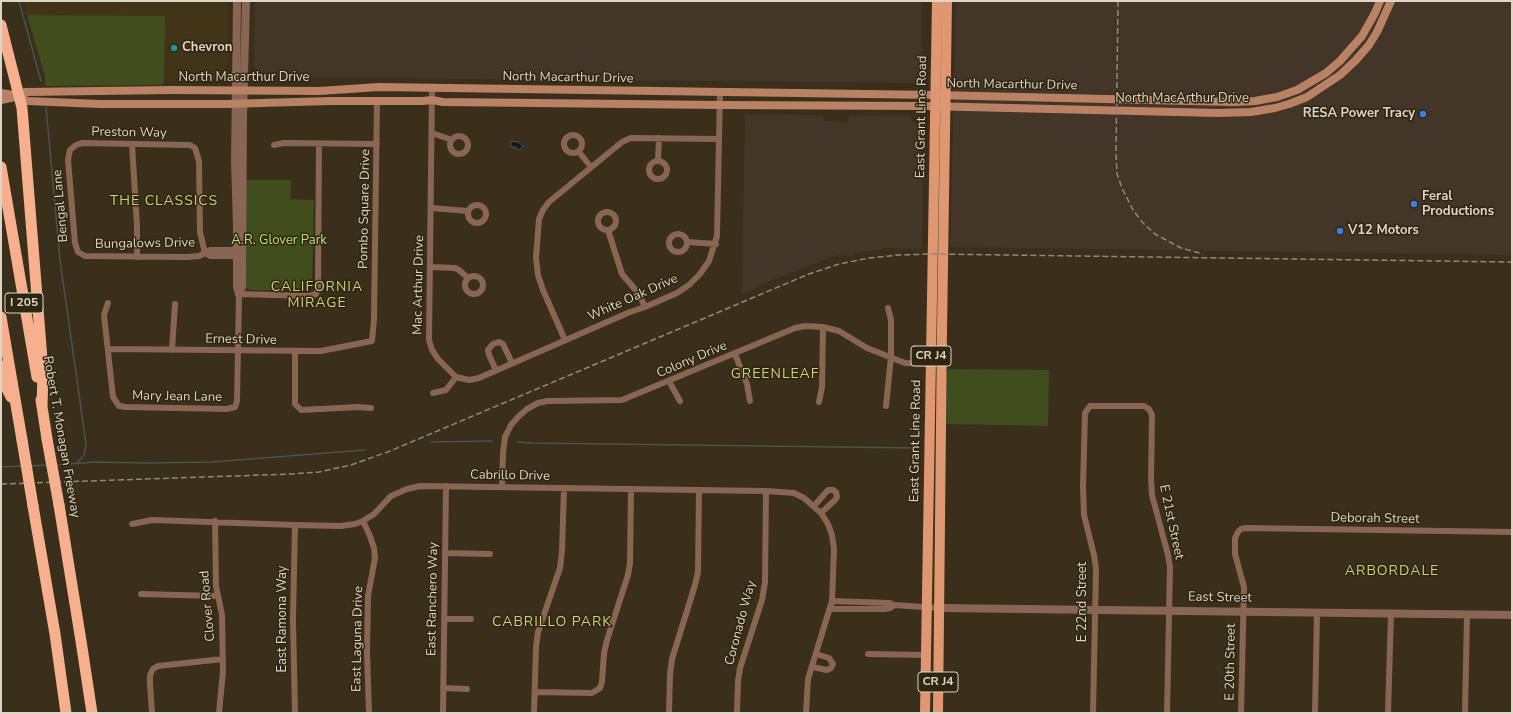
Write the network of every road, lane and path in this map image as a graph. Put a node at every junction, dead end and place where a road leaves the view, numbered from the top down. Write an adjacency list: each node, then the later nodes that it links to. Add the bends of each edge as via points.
1 (237, 1): 9 (street)
2 (246, 1): 10 (street)
3 (937, 1): 14 (main road, East Grant Line Road / CR J4)
4 (947, 1): 15 (main road, East Grant Line Road / CR J4)
5 (1380, 1): 18 (main road, North MacArthur Drive, via 1362,36 1340,61 1297,90 1255,101)
6 (1391, 1): 24 (main road, North MacArthur Drive, via 1377,32 1355,61 1323,88 1289,104 1251,112 1219,113)
7 (1, 25): 13 (highway)
8 (432, 88): 10 (main road, North Macarthur Drive); 11 (main road, North Macarthur Drive); 17 (street, Mac Arthur Drive)
9 (235, 90): 10 (main road, North Macarthur Drive); 13 (main road, North Macarthur Drive, via 25,92); 20 (street)
10 (244, 90): 20 (street)
11 (720, 92): 14 (main road, North Macarthur Drive); 21 (street, White Oak Drive)
12 (1, 93): 13 (main road, North Macarthur Drive)
13 (20, 96): 16 (main road, North Macarthur Drive); 20 (main road, North Macarthur Drive, via 27,101 100,104); 76 (highway, via 43,372)
14 (935, 96): 15 (main road, North Macarthur Drive); 22 (main road, East Grant Line Road / CR J4)
15 (946, 96): 18 (main road, North Macarthur Drive); 23 (main road, East Grant Line Road / CR J4)
16 (1, 100)
17 (432, 100): 19 (main road, North Macarthur Drive); 21 (main road, North Macarthur Drive); 25 (street, Mac Arthur Drive)
18 (1116, 100)
19 (377, 101): 20 (main road, North Macarthur Drive); 31 (street, Pombo Square Drive)
20 (239, 103): 43 (street, via 235,162); 50 (street, via 242,287)
21 (720, 105): 22 (main road, North Macarthur Drive); 27 (street, White Oak Drive)
22 (935, 106): 23 (main road, North Macarthur Drive); 67 (main road, East Grant Line Road / CR J4)
23 (946, 106): 24 (main road, North Macarthur Drive); 66 (main road, East Grant Line Road / CR J4)
24 (1067, 109)
25 (432, 133): 28 (street); 38 (street, Mac Arthur Drive)
26 (659, 138): 27 (street); 35 (street); 37 (street, via 631,138 622,142)
27 (719, 139): 42 (street, White Oak Drive)
28 (452, 140)
29 (132, 144): 33 (street, Preston Way, via 82,143); 44 (street, Preston Way, via 190,145 195,148 200,161 200,232); 46 (street)
30 (319, 144): 31 (street); 32 (street); 50 (street, via 316,294)
31 (377, 144): 58 (street, Pombo Square Drive)
32 (274, 145)
33 (70, 150): 45 (street, Bengal Lane, via 68,160 74,244 78,252)
34 (579, 152): 37 (street)
35 (658, 161)
36 (1, 167): 76 (highway, Robert T. Monagan Freeway / I 205)
37 (591, 167): 57 (street, via 549,202 541,214 538,229 538,275)
38 (431, 208): 39 (street); 48 (street, Mac Arthur Drive)
39 (468, 211)
40 (608, 230): 53 (street, via 622,274 639,294)
41 (687, 242): 42 (street)
42 (716, 244): 53 (street, White Oak Drive, via 709,261 689,285)
43 (237, 247): 44 (street, Bungalows Drive, via 232,250 210,250); 47 (street)
44 (205, 253): 46 (street, Bungalows Drive, via 187,257); 47 (street, Bungalows Drive, via 210,256)
45 (85, 256): 46 (street, Bungalows Drive)
46 (137, 257)
47 (237, 258): 50 (street)
48 (430, 267): 49 (street, via 455,268); 70 (street, Mac Arthur Drive, via 429,340 438,359)
49 (468, 278)
50 (239, 294): 61 (street)
51 (108, 303): 59 (street, via 104,315)
52 (176, 304): 60 (street)
53 (645, 308): 57 (street, White Oak Drive)
54 (888, 308): 64 (street, via 891,320)
55 (1, 317): 79 (highway, I 205)
56 (823, 327): 63 (street, Colony Drive, via 795,328); 64 (street, Colony Drive); 75 (street, via 822,387)
57 (565, 340): 65 (street, White Oak Drive)
58 (372, 341): 62 (street, Ernest Drive, via 321,351)
59 (109, 349): 60 (street, Ernest Drive); 61 (street, Mary Jean Lane, via 113,398 119,406 227,410 235,407 238,401)
60 (172, 350): 61 (street, Ernest Drive)
61 (237, 351): 62 (street, Ernest Drive)
62 (295, 351): 78 (street, via 295,404 301,410)
63 (735, 354): 71 (street, Colony Drive); 74 (street, via 747,384)
64 (891, 357): 67 (street, Colony Drive, via 905,362); 77 (street)
65 (512, 363): 69 (street, White Oak Drive); 69 (street, via 503,344 493,344 488,350)
66 (942, 363): 67 (street, Colony Drive); 102 (main road, East Grant Line Road / CR J4)
67 (931, 364): 101 (main road, East Grant Line Road / CR J4)
68 (1, 366): 79 (highway, via 4,383)
69 (496, 370): 70 (street, White Oak Drive, via 469,380)
70 (456, 377): 72 (street, via 446,390)
71 (669, 381): 73 (street); 82 (street, Colony Drive, via 622,400 548,401 527,409 511,425 505,437)
72 (432, 393)
73 (680, 401)
74 (750, 401)
75 (819, 402)
76 (42, 406): 122 (highway, Robert T. Monagan Freeway / I 205, bridge)
77 (886, 406)
78 (371, 408)
79 (16, 409): 121 (highway, I 205, bridge)
80 (1085, 420): 104 (street, E 22nd Street, via 1083,501 1096,569); 105 (street, E 21st Street, via 1085,413 1090,406 1144,406 1149,409 1152,416 1152,495 1170,567)
81 (446, 486): 82 (street, Cabrillo Drive); 90 (street, Cabrillo Drive, via 407,488 391,496 374,514); 95 (street, East Ranchero Way)
82 (502, 487): 83 (street, Cabrillo Drive)
83 (564, 488): 84 (street, Cabrillo Drive); 120 (street, via 560,568 538,632)
84 (631, 489): 85 (street, Cabrillo Drive); 120 (street, via 630,563 607,640 600,688 592,693)
85 (699, 490): 86 (street, Cabrillo Drive); 129 (street, via 698,572 672,659)
86 (766, 491): 87 (street, Cabrillo Drive, via 794,494); 130 (street, Coronado Way, via 765,582 762,600 740,668)
87 (814, 506): 88 (street, Cabrillo Drive); 88 (street, via 828,490 836,492 835,500)
88 (821, 513): 99 (street, Cabrillo Drive, via 832,535 834,549)
89 (216, 521): 91 (street, Cabrillo Drive, via 152,520); 92 (street, Cabrillo Drive); 98 (street, Clover Road, via 215,560)
90 (363, 521): 92 (street, Cabrillo Drive, via 341,526); 126 (street, East Laguna Drive, via 374,548 375,558 368,596)
91 (132, 524)
92 (295, 526): 125 (street, East Ramona Way)
93 (1239, 531): 94 (street, Deborah Street, via 1246,528); 106 (street, E 20th Street, via 1235,538 1234,554 1244,588)
94 (1512, 532)
95 (445, 553): 96 (street); 111 (street, East Ranchero Way)
96 (490, 554)
97 (141, 594): 98 (street)
98 (218, 596): 116 (street, Clover Road, via 222,615)
99 (832, 601): 100 (street); 103 (street, Cabrillo Drive)
100 (894, 605): 101 (street, East Street); 103 (street, via 884,609)
101 (927, 606): 102 (street, East Street); 115 (main road, East Grant Line Road / CR J4)
102 (939, 608): 104 (street, East Street); 133 (main road, East Grant Line Road / CR J4)
103 (830, 609): 113 (street, Cabrillo Drive)
104 (1095, 609): 105 (street, East Street); 134 (street, E 22nd Street)
105 (1169, 610): 106 (street, East Street); 135 (street, E 21st Street)
106 (1243, 611): 107 (street, East Street); 136 (street, E 20th Street)
107 (1317, 612): 108 (street, East Street); 137 (street)
108 (1391, 613): 109 (street, East Street); 138 (street)
109 (1467, 614): 110 (street, East Street); 139 (street)
110 (1512, 615)
111 (444, 619): 112 (street); 118 (street, East Ranchero Way)
112 (471, 619)
113 (816, 654): 117 (street, Cabrillo Drive); 117 (street, via 829,658 833,664 827,670)
114 (868, 654): 115 (street)
115 (926, 655): 132 (main road, East Grant Line Road / CR J4)
116 (223, 659): 123 (street, via 158,666 153,669 150,675); 124 (street, Clover Road)
117 (812, 666): 131 (street, Cabrillo Drive)
118 (443, 688): 119 (street); 127 (street, East Ranchero Way)
119 (467, 689)
120 (535, 692): 128 (street)
121 (66, 713)
122 (92, 713)
123 (152, 713)
124 (219, 713)
125 (295, 713)
126 (369, 713)
127 (443, 713)
128 (534, 713)
129 (670, 713)
130 (737, 713)
131 (806, 713)
132 (925, 713)
133 (938, 713)
134 (1093, 713)
135 (1167, 713)
136 (1241, 713)
137 (1315, 713)
138 (1388, 713)
139 (1465, 713)

